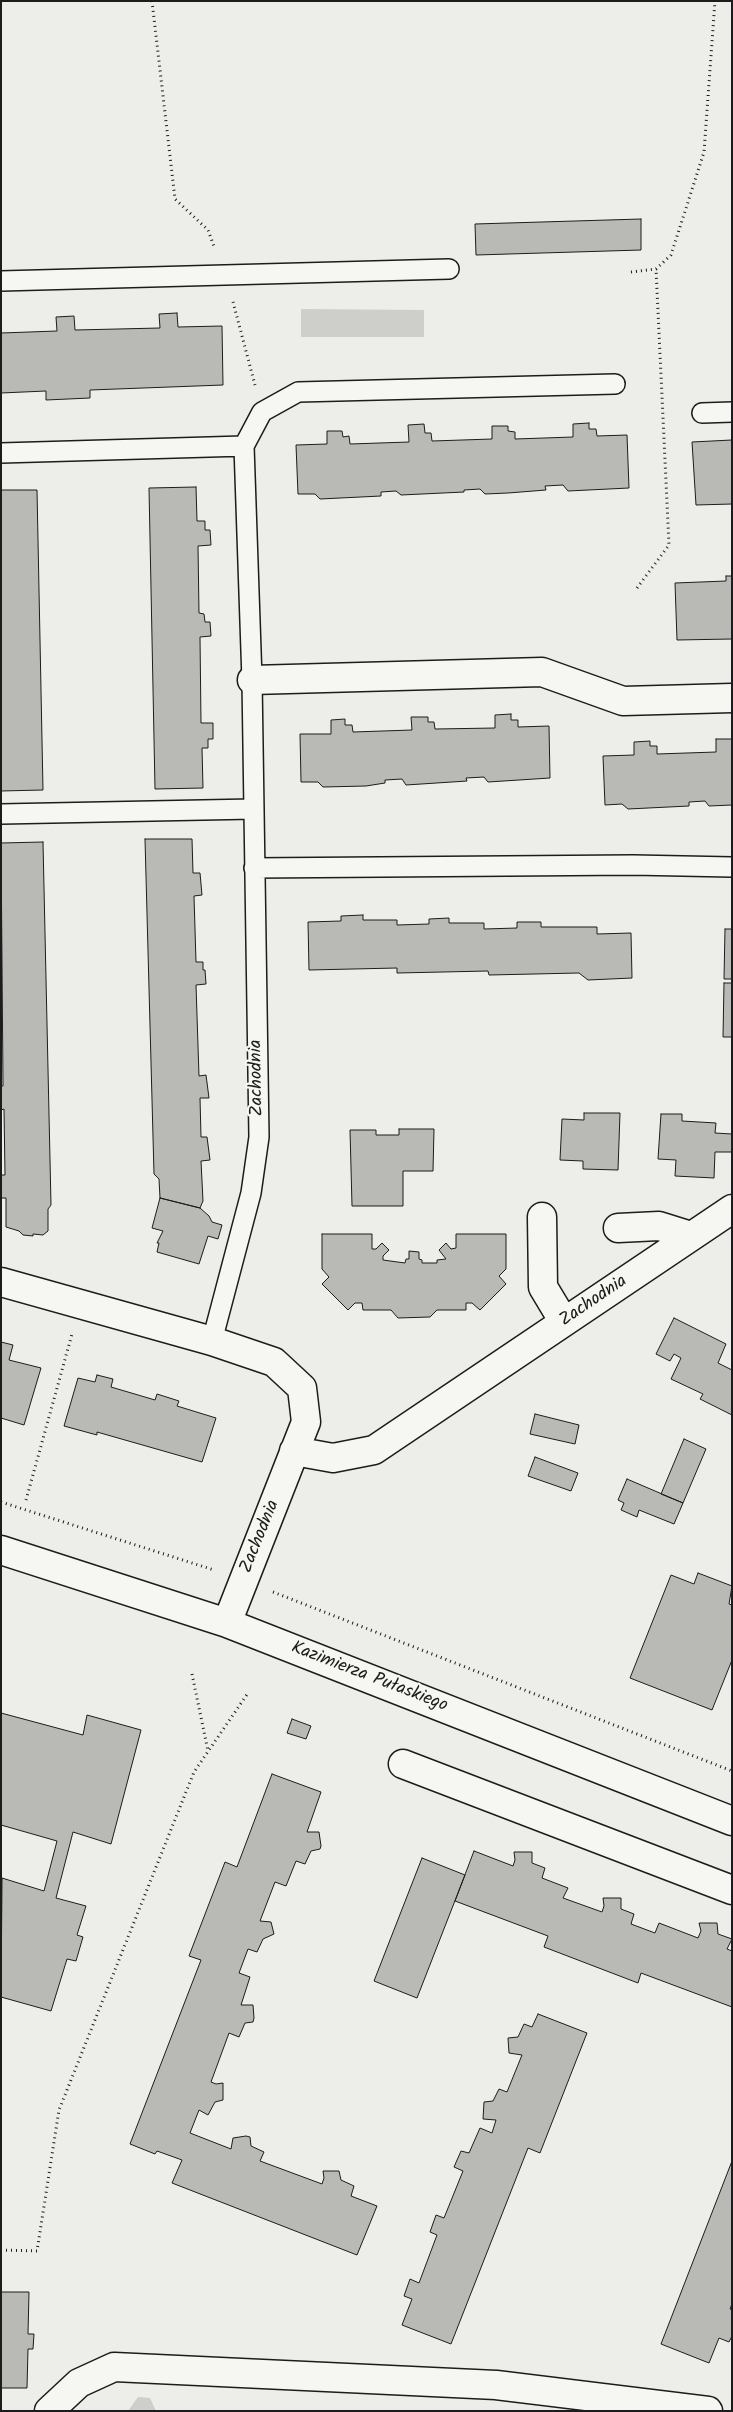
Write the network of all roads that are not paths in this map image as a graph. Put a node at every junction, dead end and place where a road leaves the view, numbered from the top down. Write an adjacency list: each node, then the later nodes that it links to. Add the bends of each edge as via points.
1 (450, 268): 2 (lane)
2 (1, 281)
3 (615, 384): 6 (lane, via 298,392 262,412)
4 (732, 412): 5 (lane)
5 (702, 413)
6 (244, 446): 7 (lane); 8 (lane, Zachodnia)
7 (1, 453)
8 (252, 680): 9 (street, via 542,672 623,700); 10 (lane, Zachodnia)
9 (732, 698)
10 (253, 809): 11 (lane); 13 (lane, Zachodnia)
11 (1, 814)
12 (732, 867): 13 (lane, via 633,864)
13 (254, 868): 20 (lane, Zachodnia, via 259,1137 251,1193)
14 (732, 1209): 17 (street, Zachodnia)
15 (542, 1217): 19 (street, via 543,1287)
16 (618, 1228): 17 (street, via 659,1226)
17 (691, 1236): 19 (street, Zachodnia)
18 (1, 1282): 20 (street, Zachodnia)
19 (564, 1322): 21 (street, Zachodnia, via 374,1450 332,1458)
20 (212, 1341): 21 (street, Zachodnia, via 274,1362 302,1388 306,1422)
21 (294, 1451): 23 (street, Zachodnia)
22 (1, 1550): 23 (street, Kazimierza Pułaskiego)
23 (228, 1623): 25 (street, Kazimierza Pułaskiego)
24 (403, 1764): 26 (street)
25 (732, 1821)
26 (732, 1890)
27 (49, 2411): 28 (street, via 79,2383 114,2367 496,2385)
28 (708, 2411)

